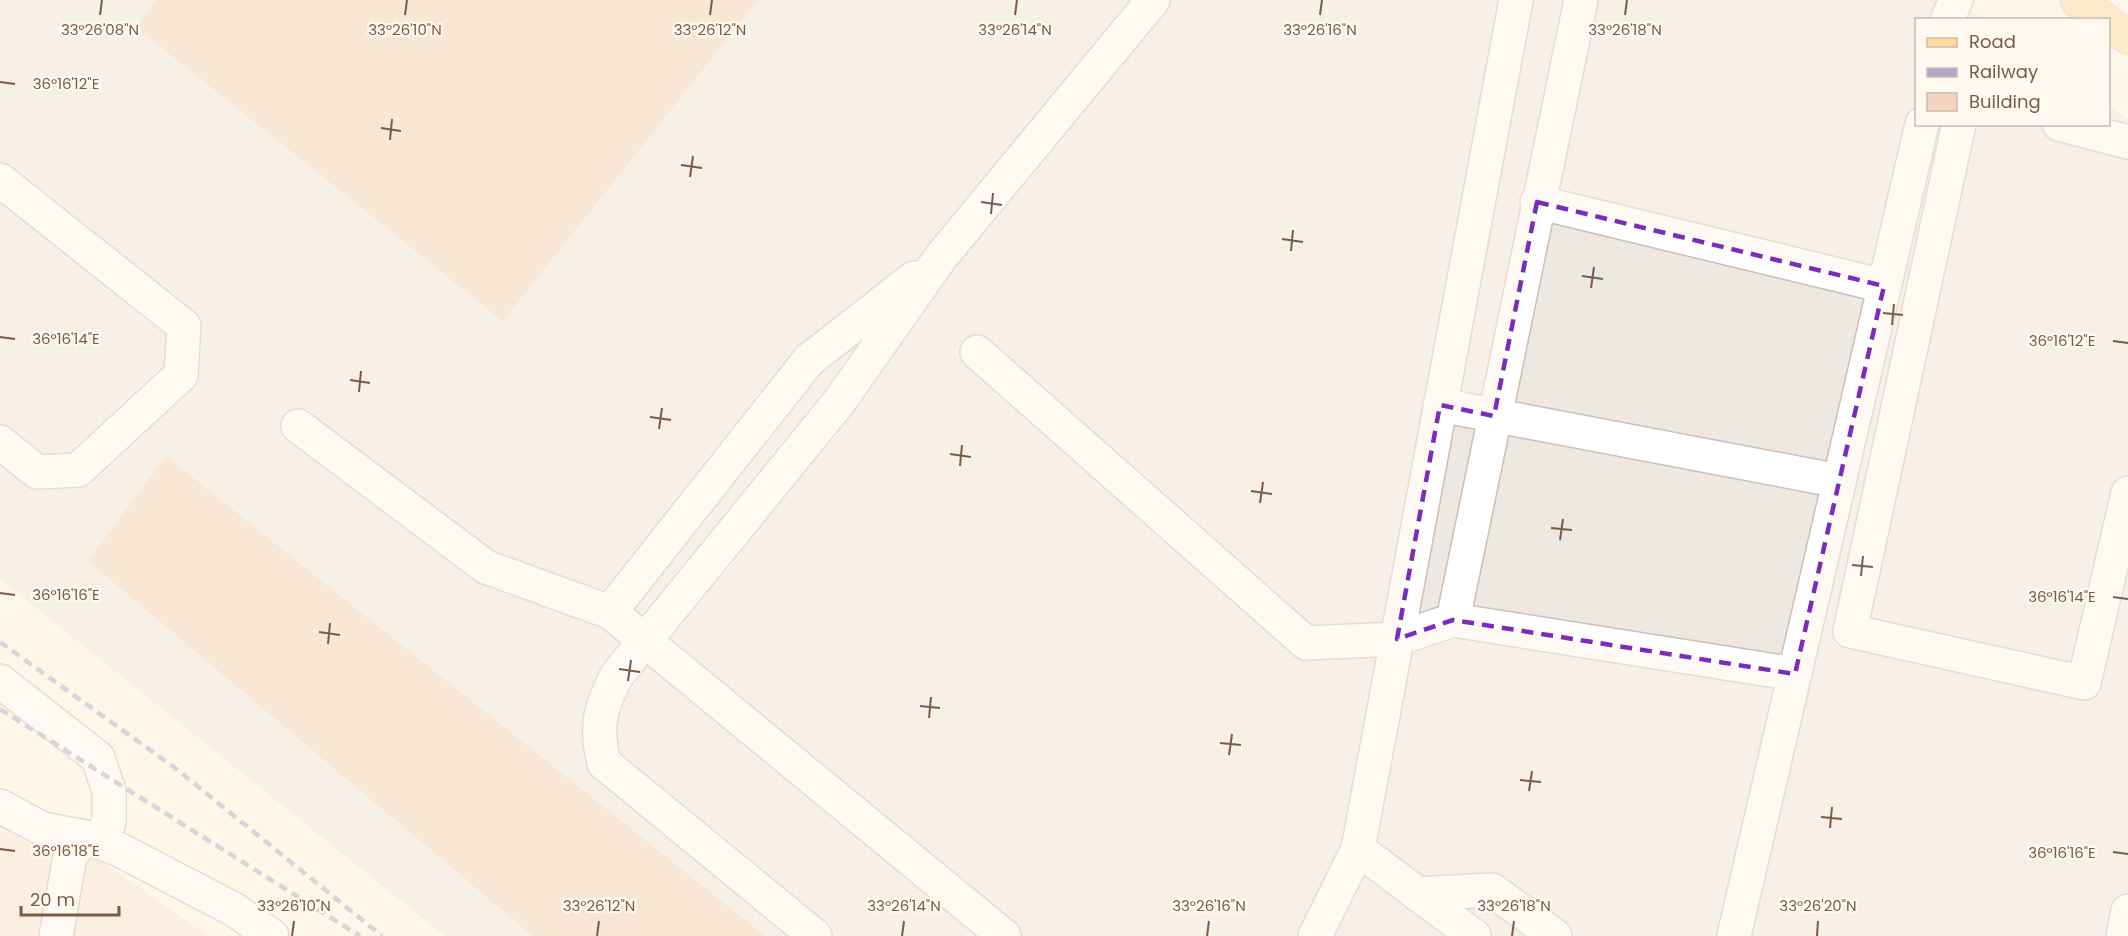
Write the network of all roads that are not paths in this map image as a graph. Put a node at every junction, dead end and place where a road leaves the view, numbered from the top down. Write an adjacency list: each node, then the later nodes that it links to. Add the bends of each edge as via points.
1 (1153, 0): 16 (street)
2 (1516, 0): 19 (street)
3 (1581, 0): 15 (street)
4 (1956, 0): 6 (street)
5 (2078, 0): 7 (main road)
6 (1948, 18)
7 (2101, 18)
8 (2110, 24): 9 (main road)
9 (2128, 37)
10 (1922, 126): 17 (street)
11 (1959, 126): 24 (street, via 1850,631 2084,683)
12 (2067, 126): 13 (street)
13 (2128, 142)
14 (0, 180): 22 (street, via 184,326 181,375 78,470 37,472)
15 (1537, 202): 17 (street); 20 (street)
16 (941, 258): 25 (street, via 809,360); 28 (street, via 839,402)
17 (1884, 286): 23 (street)
18 (977, 352): 27 (street, via 1306,643)
19 (1440, 405): 20 (street); 27 (street)
20 (1494, 416): 23 (street); 26 (street)
21 (298, 426): 25 (street, via 486,567)
22 (0, 442)
23 (1839, 482): 29 (street)
24 (2128, 493)
25 (610, 612): 28 (street)
26 (1453, 620): 27 (street); 29 (street)
27 (1396, 639): 33 (street)
28 (645, 643): 39 (street, via 617,675 603,702 598,736 604,763); 40 (street)
29 (1795, 674): 44 (street)
30 (0, 681): 32 (street, via 98,758 109,791 109,823)
31 (0, 806): 32 (street, via 43,829)
32 (91, 839): 37 (street, via 70,856); 38 (street, via 235,910)
33 (1358, 849): 35 (street); 41 (street)
34 (1492, 890): 35 (street); 42 (street, via 1473,896 1467,916); 43 (street)
35 (1417, 894): 42 (street)
36 (2128, 911): 45 (street)
37 (56, 936)
38 (272, 936)
39 (815, 936)
40 (1004, 936)
41 (1315, 936)
42 (1475, 936)
43 (1555, 936)
44 (1734, 936)
45 (2123, 936)

